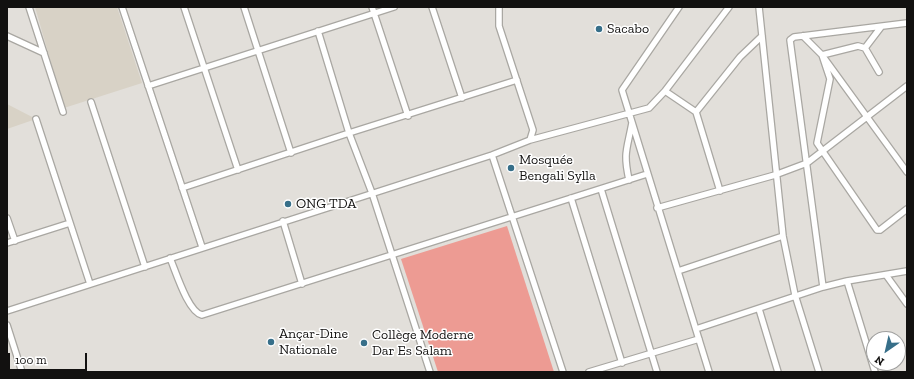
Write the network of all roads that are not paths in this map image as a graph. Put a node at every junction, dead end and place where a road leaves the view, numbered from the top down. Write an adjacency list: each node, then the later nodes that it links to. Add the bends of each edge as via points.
1 (29, 7): 20 (street)
2 (122, 7): 25 (street)
3 (184, 7): 22 (street)
4 (244, 7): 19 (street)
5 (394, 7): 11 (street)
6 (432, 7): 28 (street)
7 (499, 7): 24 (street, via 500,26)
8 (680, 7): 32 (street, via 622,89)
9 (728, 7): 27 (street)
10 (759, 7): 16 (street)
11 (373, 10): 14 (street); 33 (street)
12 (907, 23): 13 (street)
13 (881, 27): 17 (street); 18 (street)
14 (318, 31): 19 (street); 37 (street)
15 (7, 36): 20 (street)
16 (762, 36): 31 (street, via 740,57); 46 (street)
17 (803, 36): 21 (street); 42 (street, via 790,40)
18 (865, 48): 21 (street, via 858,46); 23 (street)
19 (258, 50): 22 (street); 40 (street)
20 (44, 53): 30 (street)
21 (822, 55): 34 (street); 39 (street, via 830,80 817,143 818,148)
22 (205, 68): 25 (street); 43 (street)
23 (879, 72)
24 (517, 80): 28 (street); 38 (street, via 533,130)
25 (148, 86): 48 (street)
26 (907, 86): 34 (street)
27 (665, 91): 31 (street); 32 (street, via 648,108)
28 (462, 98): 33 (street)
29 (91, 102): 65 (street)
30 (63, 112)
31 (696, 112): 50 (street)
32 (631, 114): 36 (street); 38 (street)
33 (408, 116): 37 (street)
34 (866, 117): 39 (street); 44 (street)
35 (36, 119): 58 (street)
36 (633, 121): 45 (street); 47 (street, via 625,149)
37 (349, 133): 40 (street); 51 (street)
38 (530, 140): 41 (street)
39 (823, 151): 42 (street); 54 (street, via 876,229 880,230)
40 (292, 153): 43 (street)
41 (492, 155): 51 (street); 55 (street)
42 (807, 163): 46 (street); 72 (street)
43 (238, 170): 48 (street)
44 (907, 172)
45 (648, 174): 47 (street); 53 (street)
46 (775, 175): 50 (street); 59 (street)
47 (629, 180): 49 (street)
48 (182, 188): 62 (street)
49 (601, 189): 52 (street); 80 (street)
50 (720, 191): 53 (street)
51 (372, 193): 57 (street); 63 (street)
52 (571, 198): 55 (street); 81 (street)
53 (657, 208): 67 (street)
54 (907, 209)
55 (513, 216): 63 (street); 84 (street)
56 (7, 218): 60 (street)
57 (283, 221): 62 (street); 71 (street)
58 (70, 223): 60 (street); 70 (street)
59 (783, 236): 67 (street); 73 (street)
60 (15, 241): 61 (street)
61 (7, 243)
62 (202, 247): 64 (street)
63 (392, 255): 71 (street); 83 (street)
64 (170, 258): 65 (street); 71 (street, via 191,307 202,315)
65 (145, 267): 70 (street)
66 (907, 271): 68 (street)
67 (678, 272): 78 (street)
68 (886, 275): 69 (street); 74 (street)
69 (847, 281): 72 (street); 90 (street)
70 (90, 284): 76 (street)
71 (302, 284)
72 (823, 287): 73 (street)
73 (795, 295): 75 (street); 89 (street)
74 (907, 304)
75 (759, 309): 78 (street); 88 (street)
76 (7, 311)
77 (7, 325): 82 (street)
78 (696, 329): 79 (street)
79 (699, 339): 80 (street); 87 (street)
80 (651, 354): 81 (street); 86 (street)
81 (622, 363): 85 (street)
82 (22, 372)
83 (430, 372)
84 (563, 372)
85 (589, 372)
86 (656, 372)
87 (709, 372)
88 (778, 372)
89 (818, 372)
90 (875, 372)

